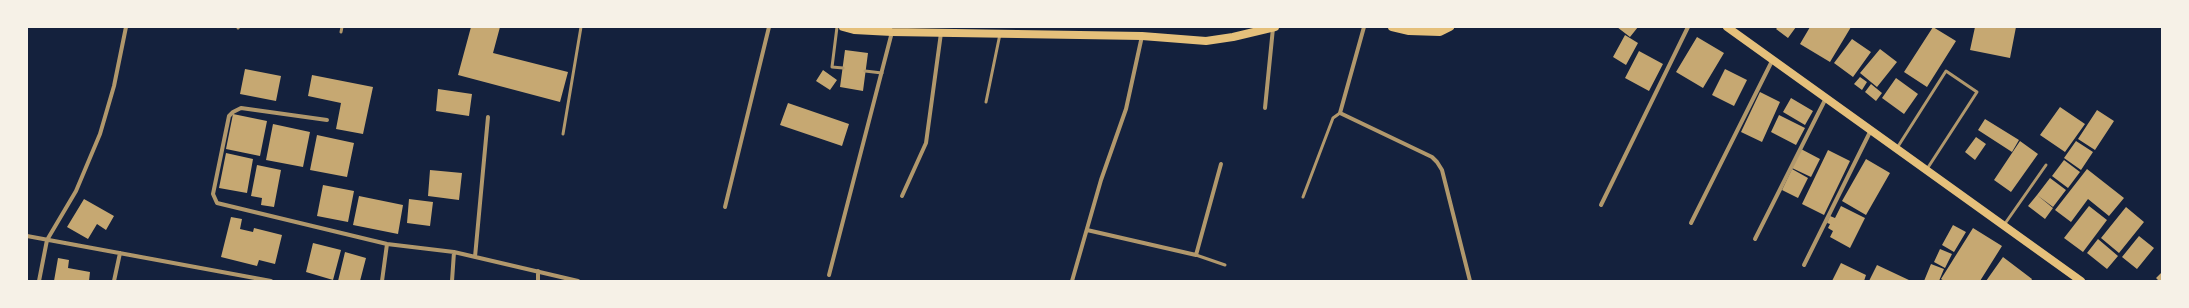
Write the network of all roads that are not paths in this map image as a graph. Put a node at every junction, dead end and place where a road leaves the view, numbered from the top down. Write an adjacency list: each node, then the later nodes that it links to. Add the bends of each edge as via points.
1 (126, 27): 45 (street, via 114,86 100,134 76,191)
2 (342, 27): 15 (lane)
3 (581, 27): 31 (lane)
4 (769, 27): 39 (street)
5 (837, 27): 21 (lane, via 832,67)
6 (844, 27): 13 (main road)
7 (1274, 27): 19 (main road, via 1206,41); 26 (street)
8 (1364, 27): 27 (street)
9 (1392, 27): 10 (main road, via 1409,31 1440,32)
10 (1450, 27)
11 (1688, 27): 38 (street)
12 (1727, 27): 20 (main road)
13 (854, 28): 16 (main road)
14 (960, 30): 17 (main road); 18 (main road)
15 (341, 32)
16 (892, 32): 17 (main road); 23 (street)
17 (941, 33): 36 (street, via 926,143)
18 (1000, 34): 19 (main road); 25 (lane)
19 (1142, 36): 42 (street, via 1126,109 1101,180)
20 (1773, 58): 24 (main road); 40 (street)
21 (843, 68)
22 (865, 71): 23 (lane)
23 (882, 73): 54 (street)
24 (1827, 98): 30 (main road); 44 (street)
25 (986, 102)
26 (1264, 108)
27 (1340, 113): 37 (lane, via 1333,118); 64 (street, via 1432,157 1437,162 1442,170)
28 (488, 117): 50 (street)
29 (327, 120): 46 (street, via 241,108 233,112 229,116 213,194 217,203)
30 (1871, 130): 32 (main road); 52 (street)
31 (563, 134)
32 (1897, 148): 35 (main road); 35 (lane, via 1946,72 1977,92)
33 (1221, 164): 49 (street)
34 (2046, 165): 41 (lane)
35 (1927, 169): 41 (main road)
36 (902, 196)
37 (1303, 197)
38 (1601, 205)
39 (725, 207)
40 (1691, 224)
41 (2004, 225): 65 (main road)
42 (1087, 230): 49 (street); 63 (street)
43 (27, 236): 45 (street)
44 (1755, 239)
45 (47, 240): 48 (street); 56 (street)
46 (387, 244): 47 (street); 59 (street)
47 (454, 252): 50 (street); 60 (street)
48 (120, 253): 55 (street); 57 (street)
49 (1196, 255): 51 (lane)
50 (475, 257): 53 (street)
51 (1225, 264)
52 (1804, 265)
53 (538, 271): 61 (street); 62 (street)
54 (829, 275)
55 (252, 279): 58 (street)
56 (39, 281)
57 (114, 281)
58 (271, 281)
59 (382, 281)
60 (452, 281)
61 (538, 281)
62 (578, 281)
63 (1072, 281)
64 (1470, 281)
65 (2081, 281)

